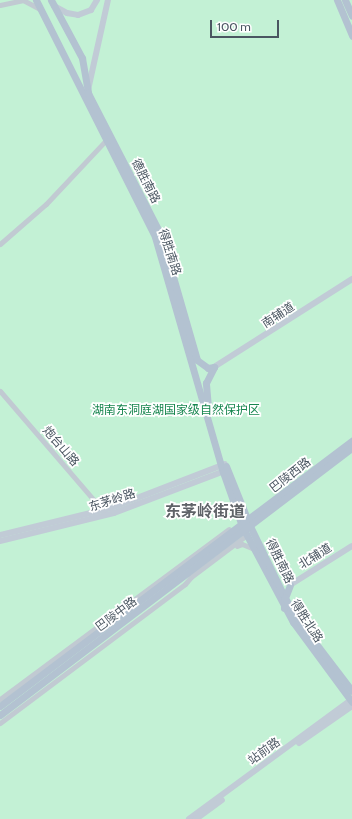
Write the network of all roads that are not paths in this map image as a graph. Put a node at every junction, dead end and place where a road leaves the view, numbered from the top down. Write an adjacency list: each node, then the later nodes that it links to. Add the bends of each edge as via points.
1 (23, 0): 8 (street); 9 (street)
2 (36, 0): 9 (main road, 得胜南路)
3 (97, 0): 7 (main road, via 90,10 82,14 71,14)
4 (108, 0): 12 (main road)
5 (337, 0): 11 (main road)
6 (346, 0): 10 (main road)
7 (53, 3): 12 (main road, 德胜南路, via 82,58)
8 (0, 5)
9 (42, 10): 13 (main road, 得胜南路)
10 (352, 16)
11 (352, 36)
12 (88, 94): 16 (main road, 德胜南路, via 161,235 197,360 208,368)
13 (106, 140): 14 (street, via 46,204); 20 (main road, 得胜南路, via 155,237)
14 (0, 244)
15 (352, 279): 16 (main road, 南辅道)
16 (214, 367): 20 (main road, 得胜南路, via 206,383 205,395)
17 (0, 391): 21 (street, 炮台山路)
18 (352, 441): 22 (main road, 巴陵西路)
19 (352, 448): 22 (main road, 巴陵西路)
20 (224, 468): 21 (main road, 东茅岭路); 22 (main road, 得胜南路)
21 (104, 512): 23 (main road, 东茅岭路); 24 (main road, 东茅岭路)
22 (245, 527): 26 (street); 27 (main road, 得胜北路); 29 (main road, 得胜南路); 33 (main road, 巴陵中路); 36 (street, via 195,552); 39 (main road, 巴陵中路)
23 (0, 535)
24 (0, 541)
25 (352, 546): 30 (main road, 北辅道)
26 (232, 548): 27 (street, via 242,544); 34 (street)
27 (252, 548): 28 (main road, 得胜北路)
28 (267, 576): 29 (main road); 32 (main road, 得胜北路)
29 (277, 582): 30 (main road); 31 (main road, 得胜南路)
30 (290, 585): 31 (main road)
31 (285, 598): 32 (main road, 得胜南路); 35 (main road, via 314,644)
32 (284, 608): 37 (main road, 得胜北路)
33 (37, 687): 34 (street); 39 (main road, 巴陵中路)
34 (47, 688): 38 (street)
35 (352, 691)
36 (0, 698)
37 (352, 702): 41 (main road, 站前路); 42 (main road, 站前路)
38 (18, 709): 39 (street); 40 (street)
39 (2, 711)
40 (0, 723)
41 (189, 819)
42 (196, 819)

